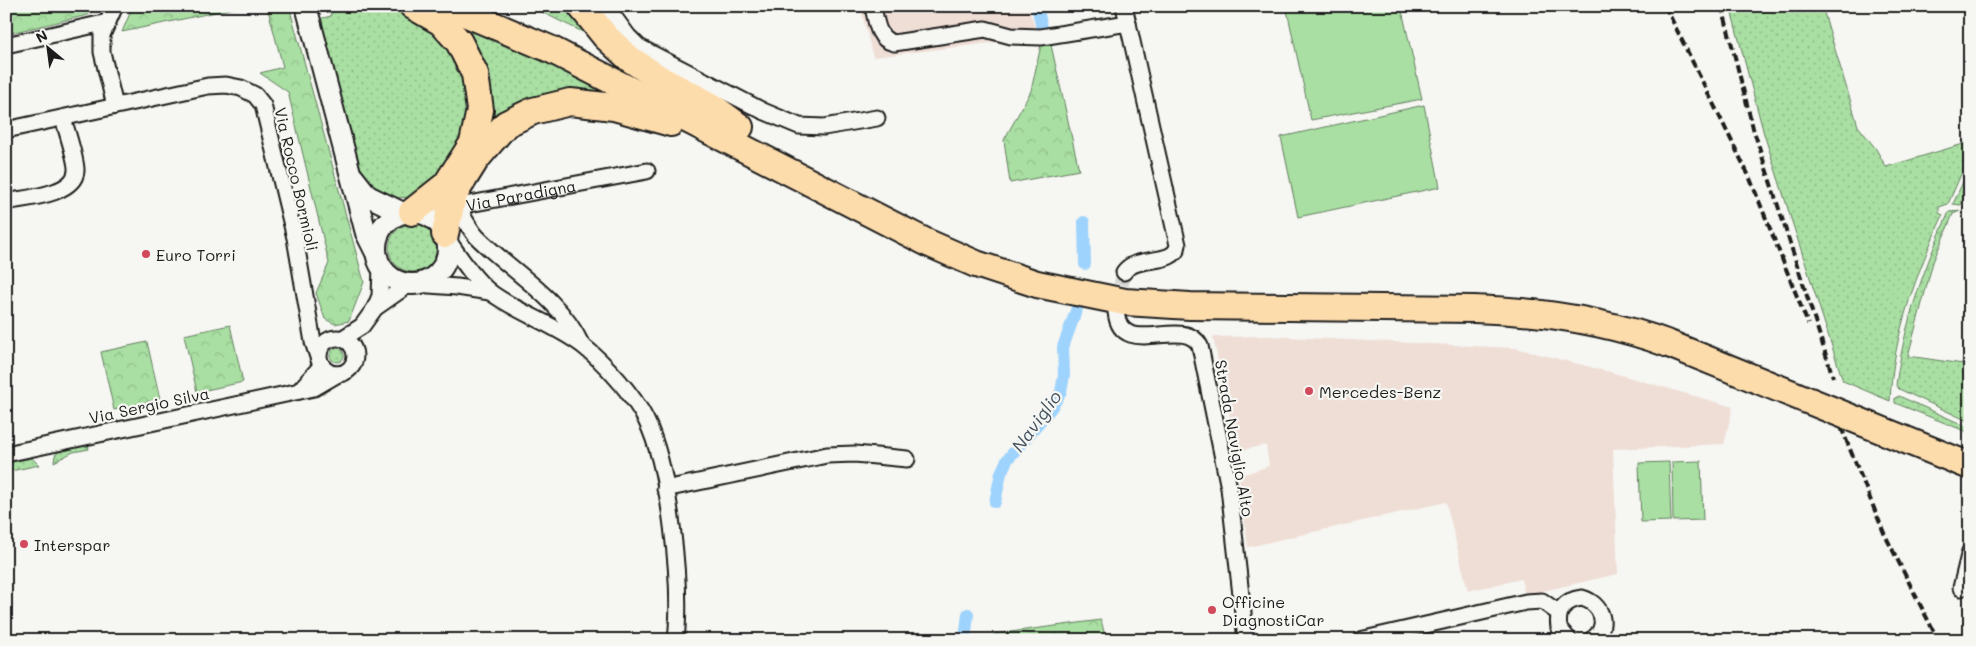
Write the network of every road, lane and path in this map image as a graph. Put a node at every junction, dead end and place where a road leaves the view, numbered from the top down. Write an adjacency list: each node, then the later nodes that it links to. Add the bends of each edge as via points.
1 (114, 6): 10 (street)
2 (306, 6): 18 (street, Via Paradigna)
3 (413, 6): 22 (highway, via 441,22 464,49 476,74 480,110 473,143 446,185)
4 (448, 6): 20 (highway, via 550,49)
5 (498, 6): 16 (highway)
6 (581, 6): 16 (highway, via 606,37 630,58 662,80 710,105)
7 (606, 6): 15 (street, via 639,47 777,118 799,126 815,127)
8 (873, 6): 11 (street, via 882,36 894,42 986,29 1011,36 1041,37)
9 (1124, 6): 11 (street)
10 (108, 22): 12 (street); 13 (street, via 102,36 102,52)
11 (1128, 23): 25 (street, via 1178,245 1172,256 1135,263)
12 (6, 45)
13 (115, 106): 14 (street, Via Rocco Bormioli); 30 (street, Via Rocco Bormioli, via 208,86 226,85 255,95 263,105 274,148)
14 (64, 118): 17 (street, Via Rocco Bormioli); 21 (street, via 76,171 72,180 63,190)
15 (877, 118)
16 (740, 127): 32 (highway, via 954,237 1021,262 1073,275 1176,288 1462,291 1528,295 1604,307)
17 (6, 130)
18 (349, 171): 22 (street, Via Paradigna, via 368,196); 24 (street, Via Paradigna, via 366,233)
19 (647, 171): 34 (street, Via Paradigna, via 464,205 462,215 476,236 555,305)
20 (802, 178): 23 (highway, via 672,123 614,107 570,102 533,111 506,124 490,140 453,196); 32 (highway, via 964,259 1025,281 1075,294 1171,305 1512,310)
21 (6, 202)
22 (408, 212): 23 (street, Via Paradigna, via 426,214 438,222); 24 (street, via 392,218 382,227 377,238)
23 (446, 236): 26 (street, via 448,252 438,274 427,281); 27 (street, Via Paradigna)
24 (378, 259): 26 (street, Via Paradigna, via 388,276); 28 (street, via 380,296)
25 (1124, 272)
26 (411, 284): 27 (street, Via Paradigna, via 457,286); 28 (street)
27 (490, 292): 34 (street, Via Paradigna)
28 (375, 308): 31 (street)
29 (1116, 312): 48 (street, Strada Naviglio Alto, via 1121,328 1130,334 1188,335 1200,346 1229,488)
30 (309, 318): 33 (street); 36 (street, Via Rocco Bormioli)
31 (362, 326): 33 (street); 35 (street)
32 (1672, 335): 39 (highway); 42 (highway, bridge)
33 (340, 338): 35 (street, via 353,346); 36 (street, via 325,342 321,347)
34 (582, 345): 43 (street, Via Paradigna, via 615,377 646,420)
35 (356, 357): 37 (street, via 350,369)
36 (320, 363): 37 (street, via 326,370); 38 (street)
37 (338, 374): 38 (street, Via Sergio Silva, via 314,388)
38 (299, 391): 40 (street, Via Sergio Silva)
39 (1970, 447)
40 (6, 454)
41 (907, 459): 43 (street, via 828,455)
42 (1970, 466)
43 (665, 489): 47 (street, Via Paradigna, via 679,613)
44 (1970, 551): 45 (street)
45 (1961, 588)
46 (1559, 613): 49 (street, via 1542,601 1526,602); 50 (street, via 1559,628); 51 (street, via 1573,599 1590,600 1598,606 1603,623)
47 (676, 640)
48 (1246, 640)
49 (1360, 640)
50 (1569, 640)
51 (1591, 640)

